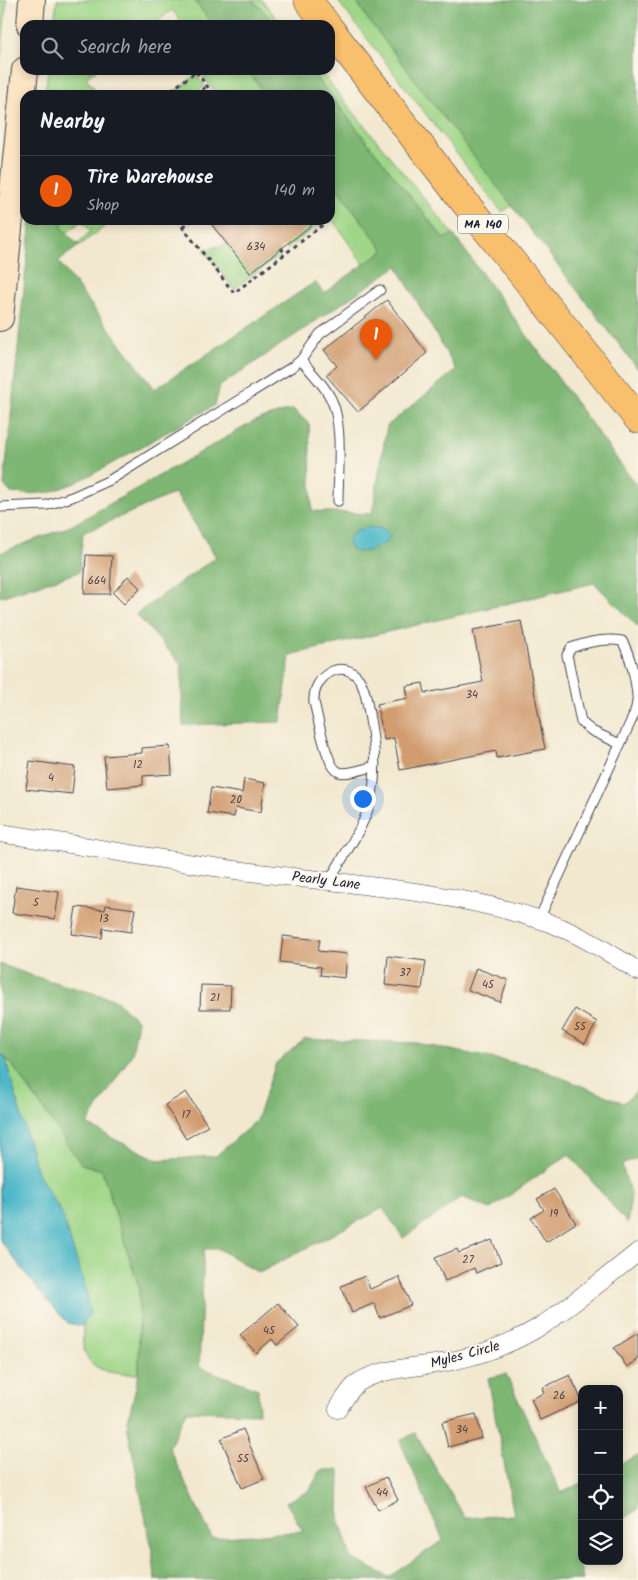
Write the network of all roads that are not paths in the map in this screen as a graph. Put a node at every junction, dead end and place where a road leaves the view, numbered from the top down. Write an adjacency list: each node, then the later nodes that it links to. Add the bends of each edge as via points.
1 (32, 0): 3 (main road)
2 (308, 0): 4 (highway)
3 (30, 20)
4 (323, 20)
5 (335, 35): 12 (highway, MA 140)
6 (25, 75): 7 (main road)
7 (24, 90)
8 (20, 139): 10 (main road)
9 (380, 290): 11 (lane, via 320,334)
10 (0, 318)
11 (301, 360): 13 (lane, via 331,398 336,413); 14 (lane, via 110,480 47,505)
12 (638, 419)
13 (338, 501)
14 (0, 507)
15 (620, 744): 15 (lane, via 638,696 627,649 622,641 610,639 571,648 568,664 581,722); 19 (lane)
16 (375, 766): 16 (lane, via 369,710 359,680 351,672 342,670 325,675 319,680 314,702 330,763 338,772 344,773); 18 (lane, via 372,796 366,813)
17 (0, 833): 18 (street, Pearly Lane, via 242,871)
18 (330, 881): 19 (street, Pearly Lane, via 479,903)
19 (539, 919): 20 (street, Pearly Lane, via 611,953)
20 (638, 972)
21 (638, 1252): 22 (street, Myles Circle, via 544,1324 525,1334 475,1355 378,1374 358,1382)
22 (338, 1409)

